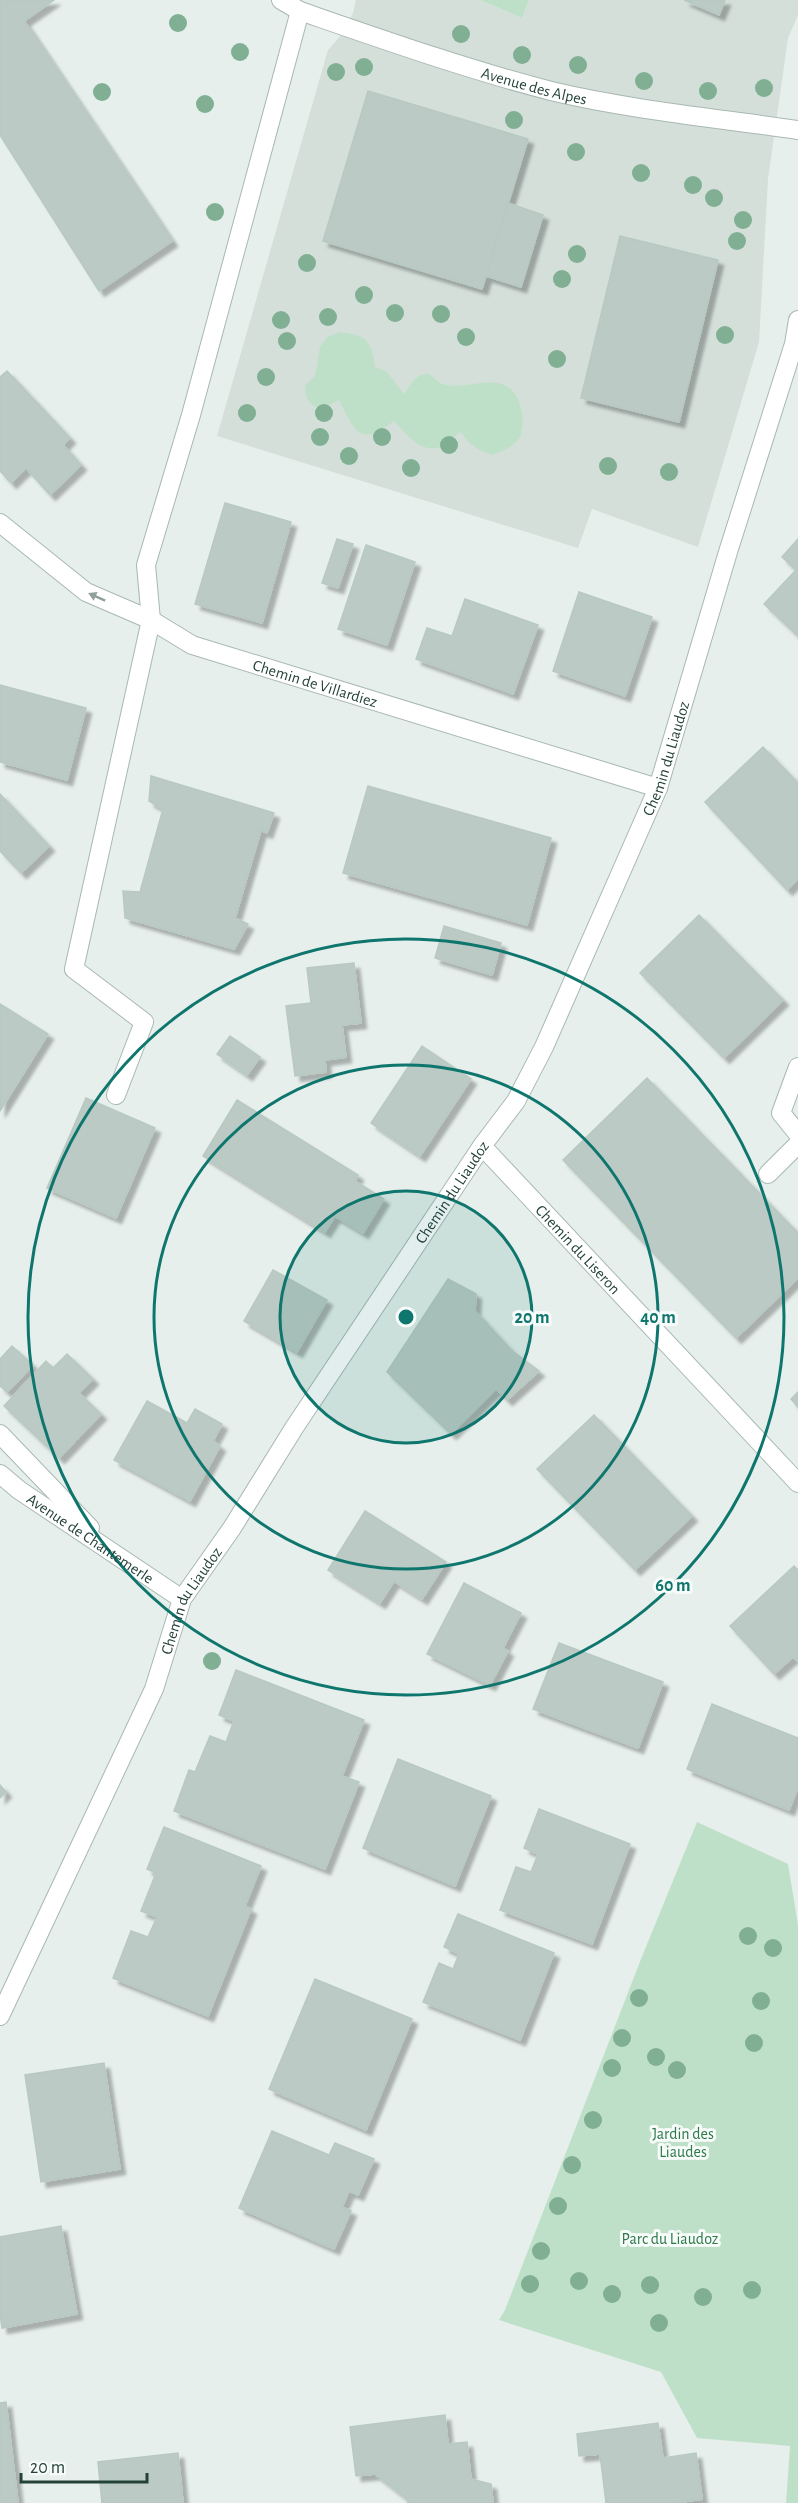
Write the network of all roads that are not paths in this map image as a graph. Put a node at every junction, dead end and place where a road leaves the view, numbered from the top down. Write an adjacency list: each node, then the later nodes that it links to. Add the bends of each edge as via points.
1 (281, 0): 2 (street, Avenue des Alpes)
2 (300, 11): 3 (street, Avenue des Alpes, via 433,58 553,91); 6 (street, via 194,404 146,565)
3 (798, 130)
4 (798, 320): 7 (street, Chemin du Liaudoz, via 794,345)
5 (0, 523): 6 (street, Chemin de Villardiez, one-way to 5, via 86,592)
6 (151, 620): 7 (street, Chemin de Villardiez, via 192,645); 9 (street, via 74,969 144,1022)
7 (658, 788): 12 (street, Chemin du Liaudoz, via 544,1047 516,1101)
8 (798, 1067): 10 (street, via 782,1113)
9 (116, 1095)
10 (798, 1134)
11 (798, 1144): 13 (street)
12 (482, 1146): 16 (street, Chemin du Liseron); 18 (street, Chemin du Liaudoz)
13 (768, 1174)
14 (0, 1434): 17 (street)
15 (0, 1474): 17 (street, Avenue de Chantemerle)
16 (798, 1483)
17 (112, 1552): 18 (street, Avenue de Chantemerle)
18 (182, 1599): 19 (street, Chemin du Liaudoz, via 154,1689)
19 (0, 2016)

